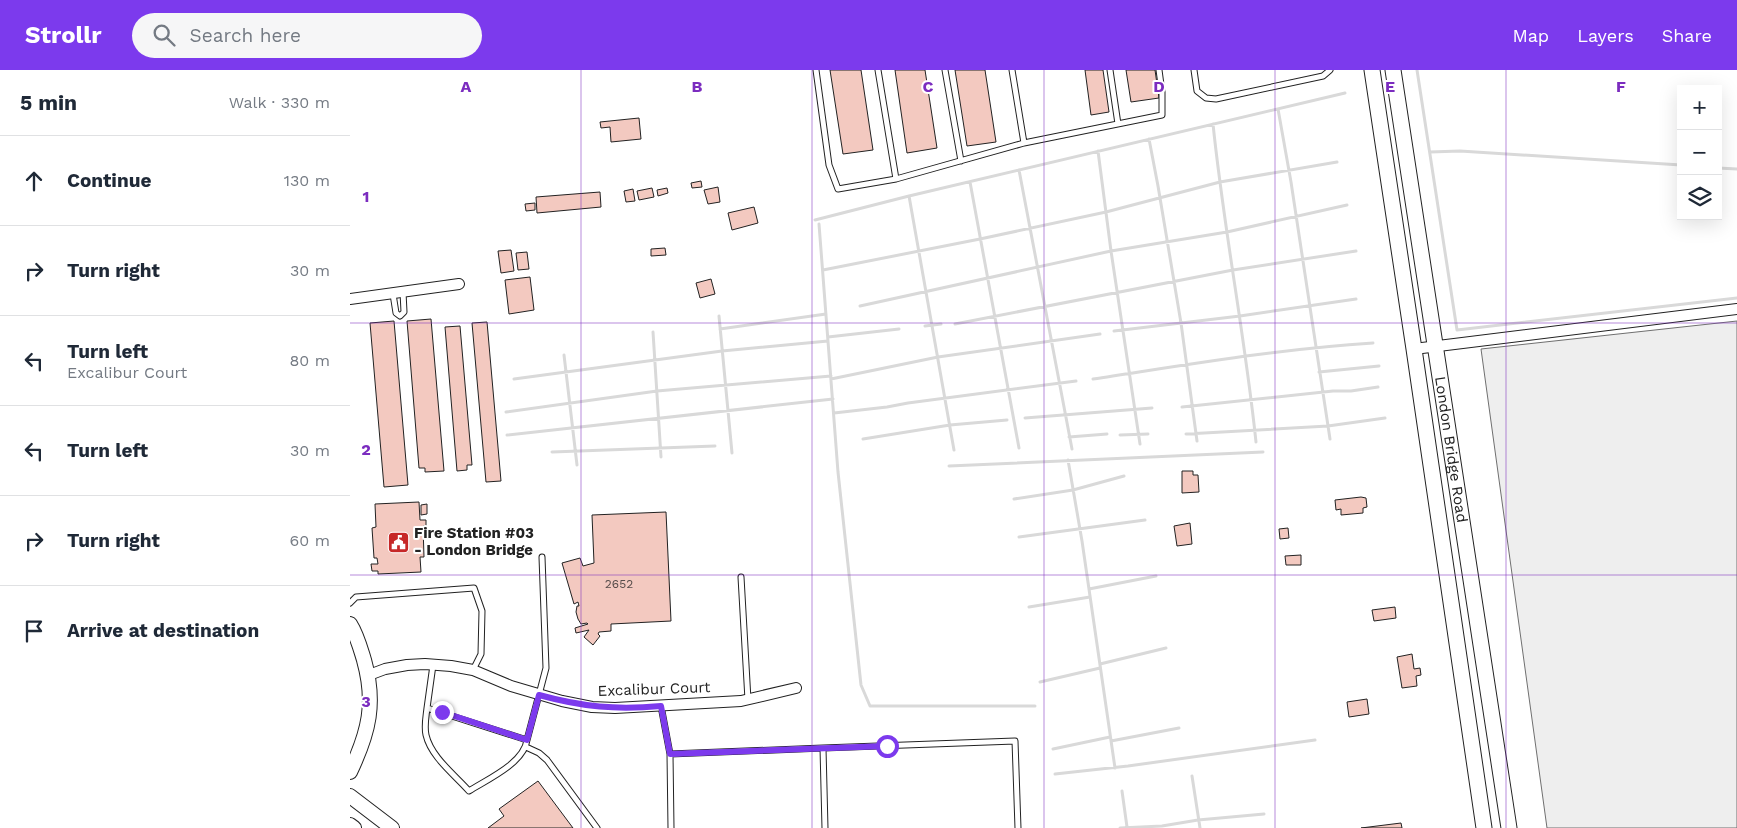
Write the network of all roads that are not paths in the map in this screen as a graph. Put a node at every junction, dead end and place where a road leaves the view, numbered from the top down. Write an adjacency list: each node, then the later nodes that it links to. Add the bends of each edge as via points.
1 (816, 70): 14 (lane, via 829,165 838,189)
2 (878, 70): 14 (lane)
3 (946, 70): 13 (lane)
4 (1012, 70): 12 (lane)
5 (1110, 70): 11 (lane)
6 (1159, 70): 11 (lane, via 1162,115)
7 (1194, 70): 8 (lane, via 1197,91 1206,98 1216,99 1323,76)
8 (1330, 70)
9 (1372, 70): 19 (main road, London Bridge Road)
10 (1394, 70): 18 (main road, London Bridge Road)
11 (1118, 124): 12 (lane)
12 (1024, 143): 13 (lane)
13 (961, 161): 14 (lane)
14 (896, 179)
15 (459, 284): 16 (street)
16 (350, 299)
17 (1737, 309): 18 (street)
18 (1437, 346): 19 (street); 32 (main road, London Bridge Road)
19 (1414, 349): 33 (main road, London Bridge Road)
20 (542, 557): 28 (lane, via 546,658)
21 (741, 577): 29 (lane)
22 (350, 603): 25 (lane, via 356,597 474,588 482,611 481,654)
23 (350, 624): 26 (street, via 360,644)
24 (433, 665): 25 (street, Excalibur Court); 26 (street, Excalibur Court, via 407,665); 31 (lane)
25 (474, 670): 28 (street, Excalibur Court)
26 (368, 675): 38 (street, via 371,706 363,745)
27 (796, 688): 29 (street, Excalibur Court)
28 (539, 695): 30 (street, Excalibur Court, via 592,707); 34 (lane)
29 (748, 700): 30 (street, Excalibur Court)
30 (661, 706): 37 (lane)
31 (427, 708): 34 (lane); 35 (lane, via 425,727 430,746 469,791 517,759)
32 (1493, 725): 33 (main road); 48 (main road, London Bridge Road)
33 (1469, 729): 47 (main road, London Bridge Road)
34 (527, 740): 35 (lane)
35 (526, 747): 43 (lane, via 547,760)
36 (823, 748): 37 (lane); 45 (lane); 46 (lane, via 1015,741)
37 (670, 754): 44 (lane)
38 (350, 772)
39 (350, 796): 42 (street)
40 (350, 826): 41 (street)
41 (354, 828)
42 (392, 828)
43 (597, 828)
44 (671, 828)
45 (825, 828)
46 (1018, 828)
47 (1484, 828)
48 (1509, 828)

